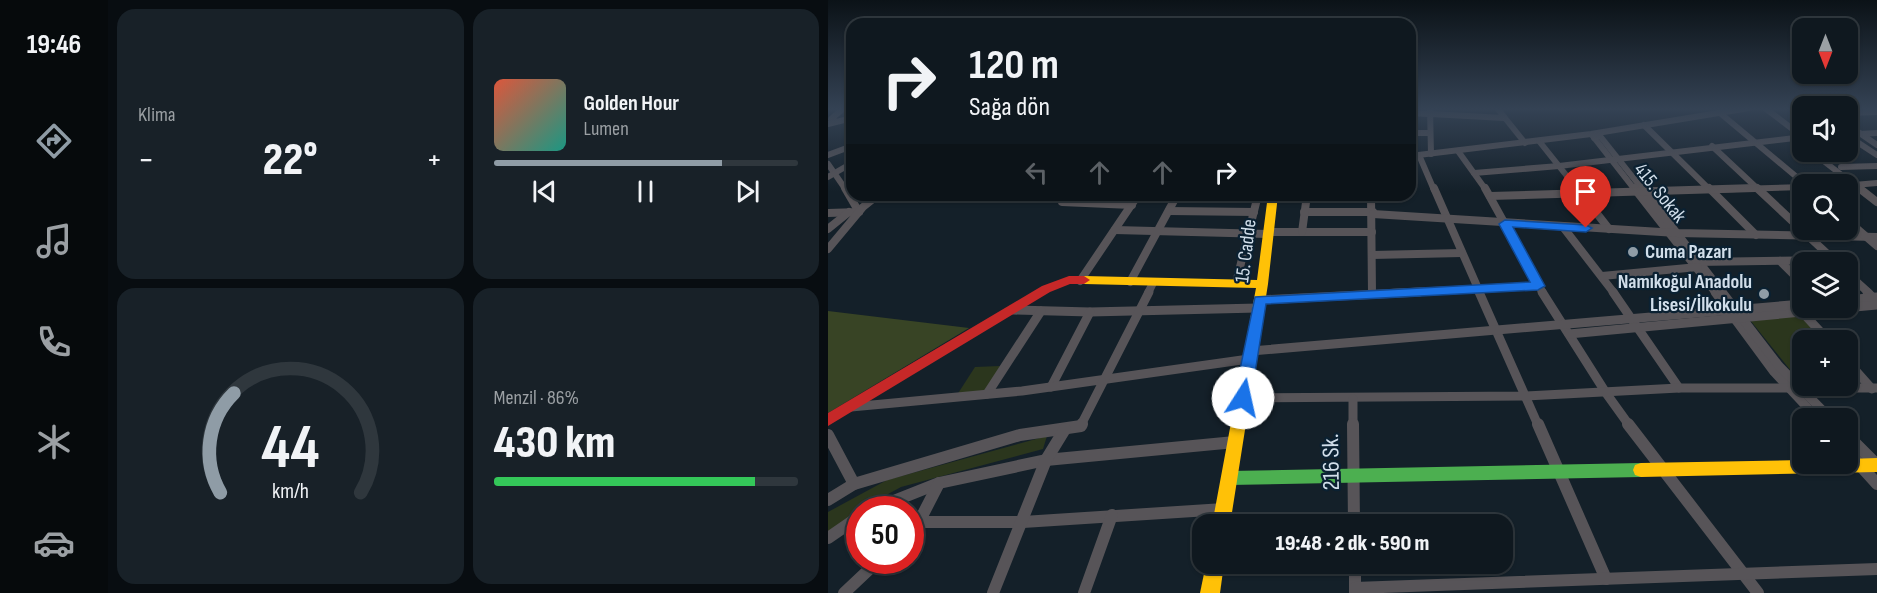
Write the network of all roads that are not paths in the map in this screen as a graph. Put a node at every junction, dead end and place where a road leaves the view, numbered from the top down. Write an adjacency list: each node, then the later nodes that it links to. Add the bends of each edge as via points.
1 (1430, 136): 17 (street)
2 (1519, 136): 11 (street)
3 (1593, 136): 9 (street); 21 (street, 415. Sokak)
4 (1655, 136): 16 (street)
5 (1748, 136): 10 (street)
6 (1792, 136): 10 (street)
7 (1858, 136): 12 (street)
8 (1858, 138): 18 (street)
9 (1539, 141): 11 (street); 26 (street)
10 (1754, 141): 13 (street); 33 (street)
11 (1525, 142): 15 (street)
12 (1877, 145)
13 (1712, 146): 16 (street); 39 (street)
14 (846, 148): 19 (street)
15 (1458, 151): 17 (street); 31 (street)
16 (1671, 151): 21 (street); 40 (street)
17 (1431, 154): 20 (street)
18 (1877, 154)
19 (828, 155)
20 (1416, 156)
21 (1615, 158): 26 (street); 42 (street, 415. Sokak); 43 (street, 415. Sokak)
22 (1416, 160): 65 (street)
23 (1824, 162): 32 (street)
24 (1834, 162): 28 (street)
25 (828, 164): 30 (street)
26 (1559, 166): 31 (street); 44 (street)
27 (1877, 166): 28 (street)
28 (1841, 167): 37 (street)
29 (846, 168): 30 (street)
30 (836, 173): 34 (street); 45 (street)
31 (1474, 173): 47 (street)
32 (1838, 174)
33 (1792, 175)
34 (828, 177)
35 (1877, 183): 37 (street)
36 (1858, 184): 37 (street)
37 (1862, 184): 46 (street)
38 (1792, 186): 39 (street)
39 (1756, 188): 40 (street); 66 (street)
40 (1709, 189): 43 (street); 79 (street)
41 (1858, 190): 57 (street)
42 (1635, 191): 43 (street); 44 (street); 76 (street, 415. Sokak)
43 (1645, 191): 76 (street, 415. Sokak)
44 (1580, 193): 47 (street); 73 (street)
45 (846, 195)
46 (1877, 195)
47 (1490, 196): 67 (street)
48 (849, 201): 59 (street)
49 (870, 201): 59 (street)
50 (1063, 201): 58 (street)
51 (1134, 201): 58 (street)
52 (1174, 201): 60 (street)
53 (1257, 201): 61 (street)
54 (1272, 201): 77 (street, 15. Cadde)
55 (1306, 201): 62 (street)
56 (1372, 201): 64 (street)
57 (1877, 202)
58 (1132, 205): 71 (street)
59 (854, 212): 63 (street); 69 (street); 86 (street)
60 (1169, 212): 61 (street); 72 (street)
61 (1254, 212): 78 (street)
62 (1304, 212): 64 (street); 74 (street)
63 (828, 213)
64 (1373, 213): 65 (street); 75 (street)
65 (1449, 219): 67 (street); 88 (street)
66 (1792, 221)
67 (1505, 224): 68 (street); 101 (street)
68 (1563, 227): 73 (street); 94 (street)
69 (828, 229)
70 (1858, 229): 82 (street)
71 (1116, 230): 72 (street); 95 (street)
72 (1160, 230): 78 (street); 96 (street)
73 (1609, 230): 76 (street)
74 (1302, 232): 75 (street); 77 (street)
75 (1372, 232): 89 (street)
76 (1673, 232): 79 (street); 92 (street, 415. Sokak)
77 (1268, 233): 78 (street); 100 (street, 15. Cadde)
78 (1248, 234): 98 (street)
79 (1756, 235): 80 (street)
80 (1792, 236)
81 (1858, 237): 82 (street)
82 (1867, 237): 83 (street); 85 (street)
83 (1877, 237)
84 (1812, 240): 87 (street)
85 (1877, 246)
86 (828, 249)
87 (1825, 252)
88 (1462, 253): 89 (street); 102 (street)
89 (1372, 255): 103 (street)
90 (1780, 261): 91 (street); 92 (street); 93 (street)
91 (1792, 261)
92 (1698, 264): 94 (street); 113 (street, 415. Sokak)
93 (1792, 273)
94 (1602, 276): 115 (street)
95 (1080, 281): 96 (street); 110 (street, via 1069,280 1046,289)
96 (1130, 282): 97 (street)
97 (1153, 283): 98 (street); 108 (street)
98 (1236, 283): 100 (street)
99 (1858, 283): 105 (street)
100 (1262, 284): 107 (street, 15. Cadde)
101 (1538, 286): 102 (street); 117 (street)
102 (1479, 287): 103 (street); 119 (street)
103 (1372, 294): 107 (street)
104 (1858, 300): 105 (street)
105 (1876, 300): 106 (street)
106 (1858, 303)
107 (1259, 304): 108 (street); 120 (street, 15. Cadde)
108 (1140, 309): 112 (street); 122 (street)
109 (1792, 309): 113 (street)
110 (1013, 310): 111 (street); 136 (street)
111 (1041, 310): 112 (street); 130 (street)
112 (1090, 312): 124 (street)
113 (1735, 314): 115 (street); 116 (street); 123 (street, 415. Sokak)
114 (1811, 318): 118 (street)
115 (1630, 319): 116 (street); 117 (street)
116 (1638, 329): 117 (street); 125 (street)
117 (1566, 330): 119 (street); 129 (street)
118 (1820, 330)
119 (1497, 331): 120 (street); 131 (street)
120 (1250, 355): 122 (street); 134 (street, 15. Cadde)
121 (1858, 372): 128 (street)
122 (1105, 379): 124 (street); 140 (street, via 1081,426)
123 (1792, 385)
124 (1051, 387): 130 (street)
125 (1679, 388): 126 (street); 129 (street)
126 (1792, 388)
127 (1858, 388): 128 (street)
128 (1875, 388)
129 (1606, 393): 131 (street); 147 (street)
130 (987, 394): 136 (street)
131 (1526, 396): 135 (street); 148 (street)
132 (1800, 396): 137 (street, 415. Sokak)
133 (1804, 396): 138 (street, 415. Sokak)
134 (1243, 398): 135 (street); 142 (street, 15. Cadde)
135 (1353, 399): 149 (street, 216 Sk.)
136 (851, 407): 139 (street)
137 (1809, 408)
138 (1818, 408)
139 (828, 420)
140 (1065, 429): 144 (street); 152 (street, via 1020,435)
141 (828, 435): 152 (street)
142 (1235, 442): 144 (street); 150 (street, 15. Cadde)
143 (1858, 446): 146 (street)
144 (1046, 460): 151 (street); 161 (street)
145 (1860, 465): 146 (street); 147 (street); 153 (street)
146 (1877, 465)
147 (1661, 469): 148 (street); 169 (street)
148 (1560, 471): 149 (street); 170 (street)
149 (1353, 475): 150 (street); 159 (street, 216 Sk.)
150 (1229, 478): 156 (street, 15. Cadde)
151 (939, 483): 154 (street); 157 (street)
152 (854, 484): 155 (street)
153 (1877, 484)
154 (903, 496)
155 (828, 500)
156 (1224, 509): 158 (street, 15. Cadde); 160 (street)
157 (924, 510)
158 (1223, 514)
159 (1354, 514)
160 (1112, 515): 161 (street); 174 (street)
161 (1023, 522): 163 (street); 173 (street)
162 (846, 526): 164 (street)
163 (924, 526)
164 (828, 538)
165 (1877, 569): 169 (street)
166 (864, 574): 172 (street)
167 (1213, 574): 175 (street)
168 (1355, 574): 171 (street)
169 (1744, 574): 170 (street); 176 (street)
170 (1606, 579): 171 (street)
171 (1355, 591)
172 (844, 593)
173 (993, 593)
174 (1084, 593)
175 (1210, 593)
176 (1758, 593)

